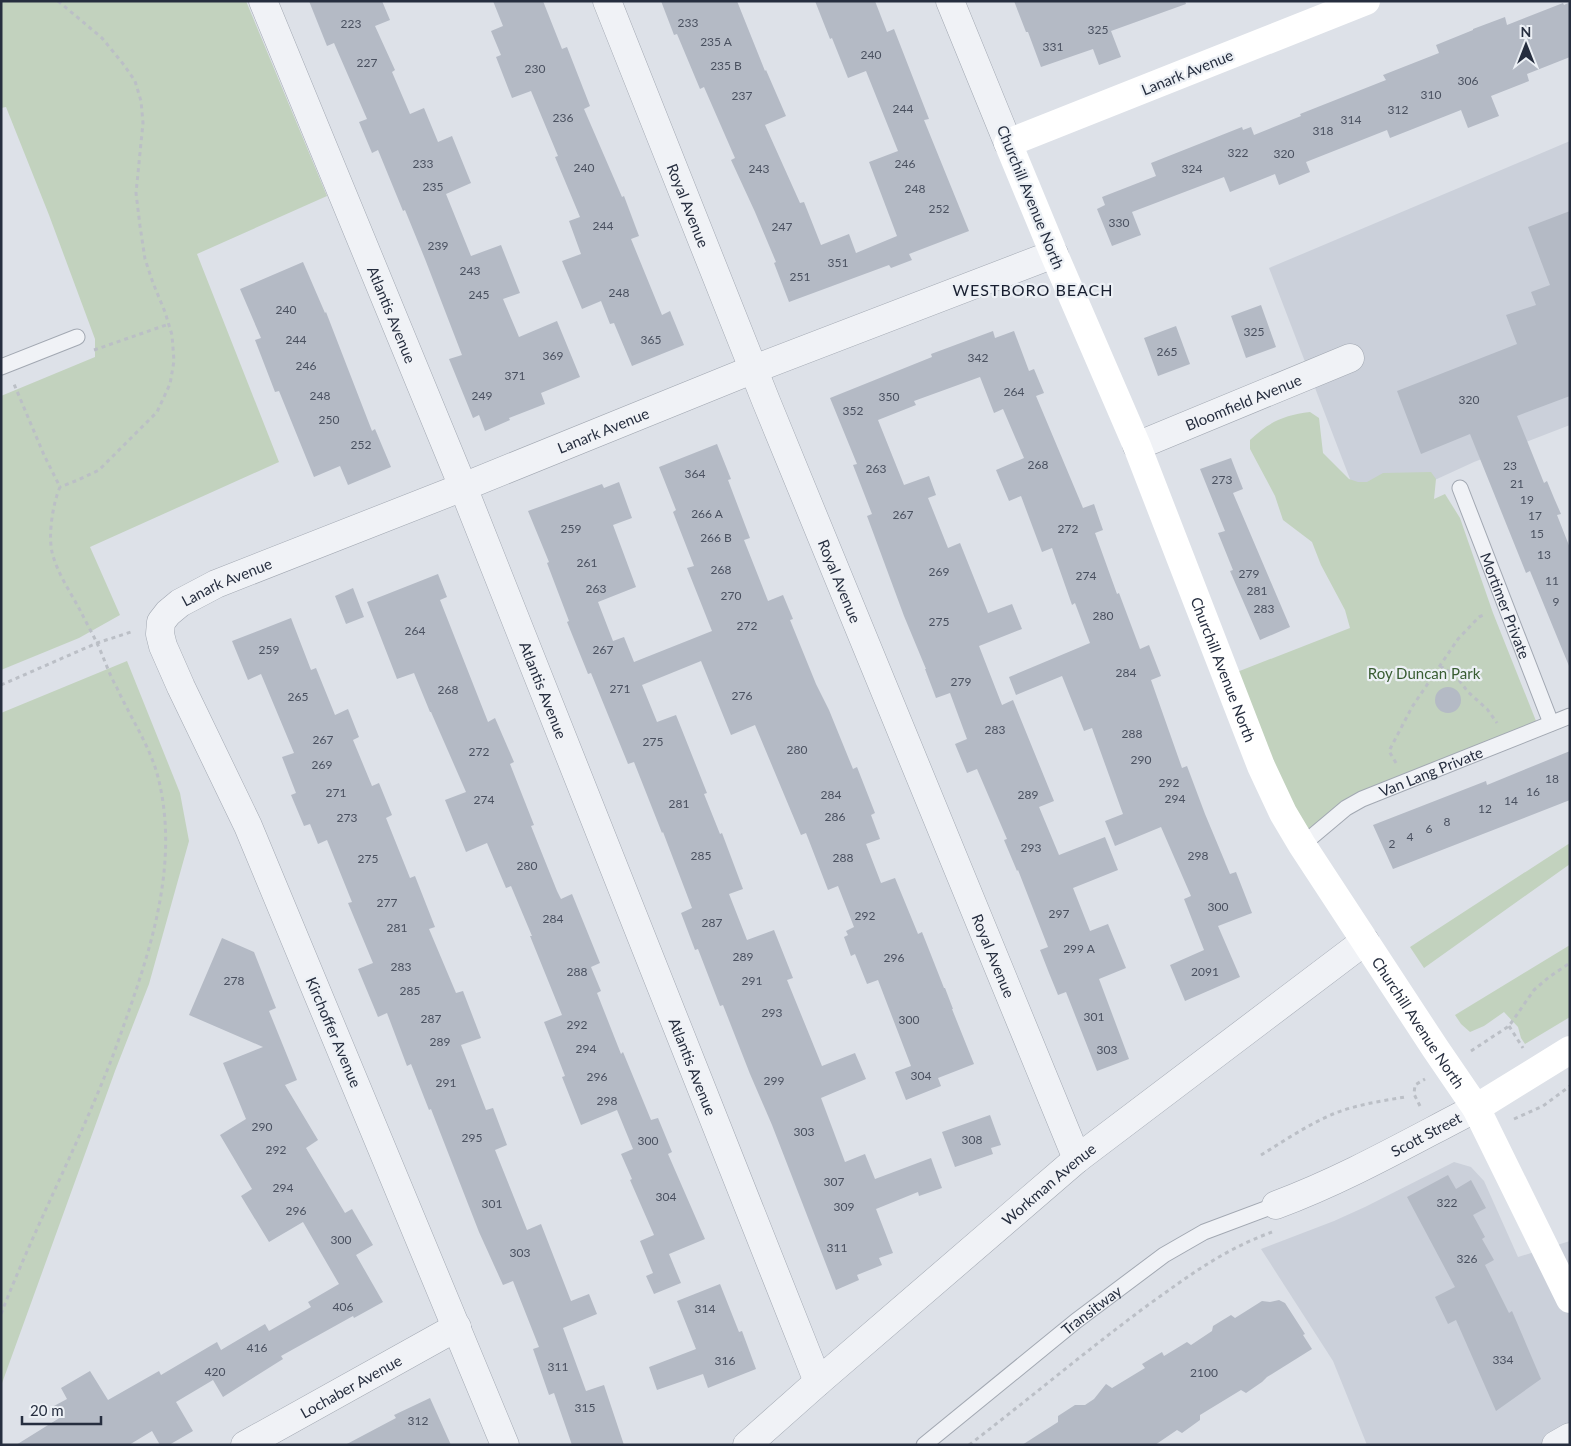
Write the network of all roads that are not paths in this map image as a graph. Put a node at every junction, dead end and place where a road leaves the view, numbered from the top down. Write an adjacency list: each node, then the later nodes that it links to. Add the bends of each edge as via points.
1 (263, 1): 12 (street, Atlantis Avenue)
2 (607, 1): 10 (street, Royal Avenue)
3 (950, 1): 5 (street, Churchill Avenue North)
4 (1366, 1): 5 (street, Lanark Avenue)
5 (1008, 142): 6 (street, Churchill Avenue North)
6 (1054, 254): 10 (street, Lanark Avenue); 11 (street, Churchill Avenue North)
7 (77, 336): 9 (lane)
8 (1350, 358): 11 (street, Bloomfield Avenue)
9 (4, 366)
10 (754, 369): 12 (street, Lanark Avenue); 21 (street, Royal Avenue)
11 (1136, 446): 17 (street, Churchill Avenue North, via 1262,766)
12 (463, 488): 14 (street, Lanark Avenue, via 216,584 180,603); 25 (street, Atlantis Avenue)
13 (1460, 488): 16 (lane, Mortimer Private)
14 (161, 622): 24 (street, Kirchoffer Avenue, via 163,646 248,826)
15 (1570, 716): 16 (lane, Van Lang Private)
16 (1551, 723): 17 (lane, Van Lang Private, via 1352,804)
17 (1302, 845): 18 (street, Churchill Avenue North)
18 (1365, 941): 20 (street, Churchill Avenue North); 21 (street, Workman Avenue)
19 (1570, 1050): 20 (street, Scott Street)
20 (1476, 1108): 22 (street, Scott Street, via 1306,1194); 23 (street, Churchill Avenue North)
21 (1077, 1159): 25 (street, Workman Avenue)
22 (1277, 1217): 30 (lane, Transitway, via 1204,1232 1164,1255 1076,1321)
23 (1570, 1299)
24 (457, 1327): 27 (street, Lochaber Avenue); 28 (street, Kirchoffer Avenue)
25 (818, 1382): 29 (street, Workman Avenue)
26 (1570, 1437): 31 (street)
27 (245, 1445)
28 (505, 1445)
29 (747, 1445)
30 (924, 1445)
31 (1556, 1445)

